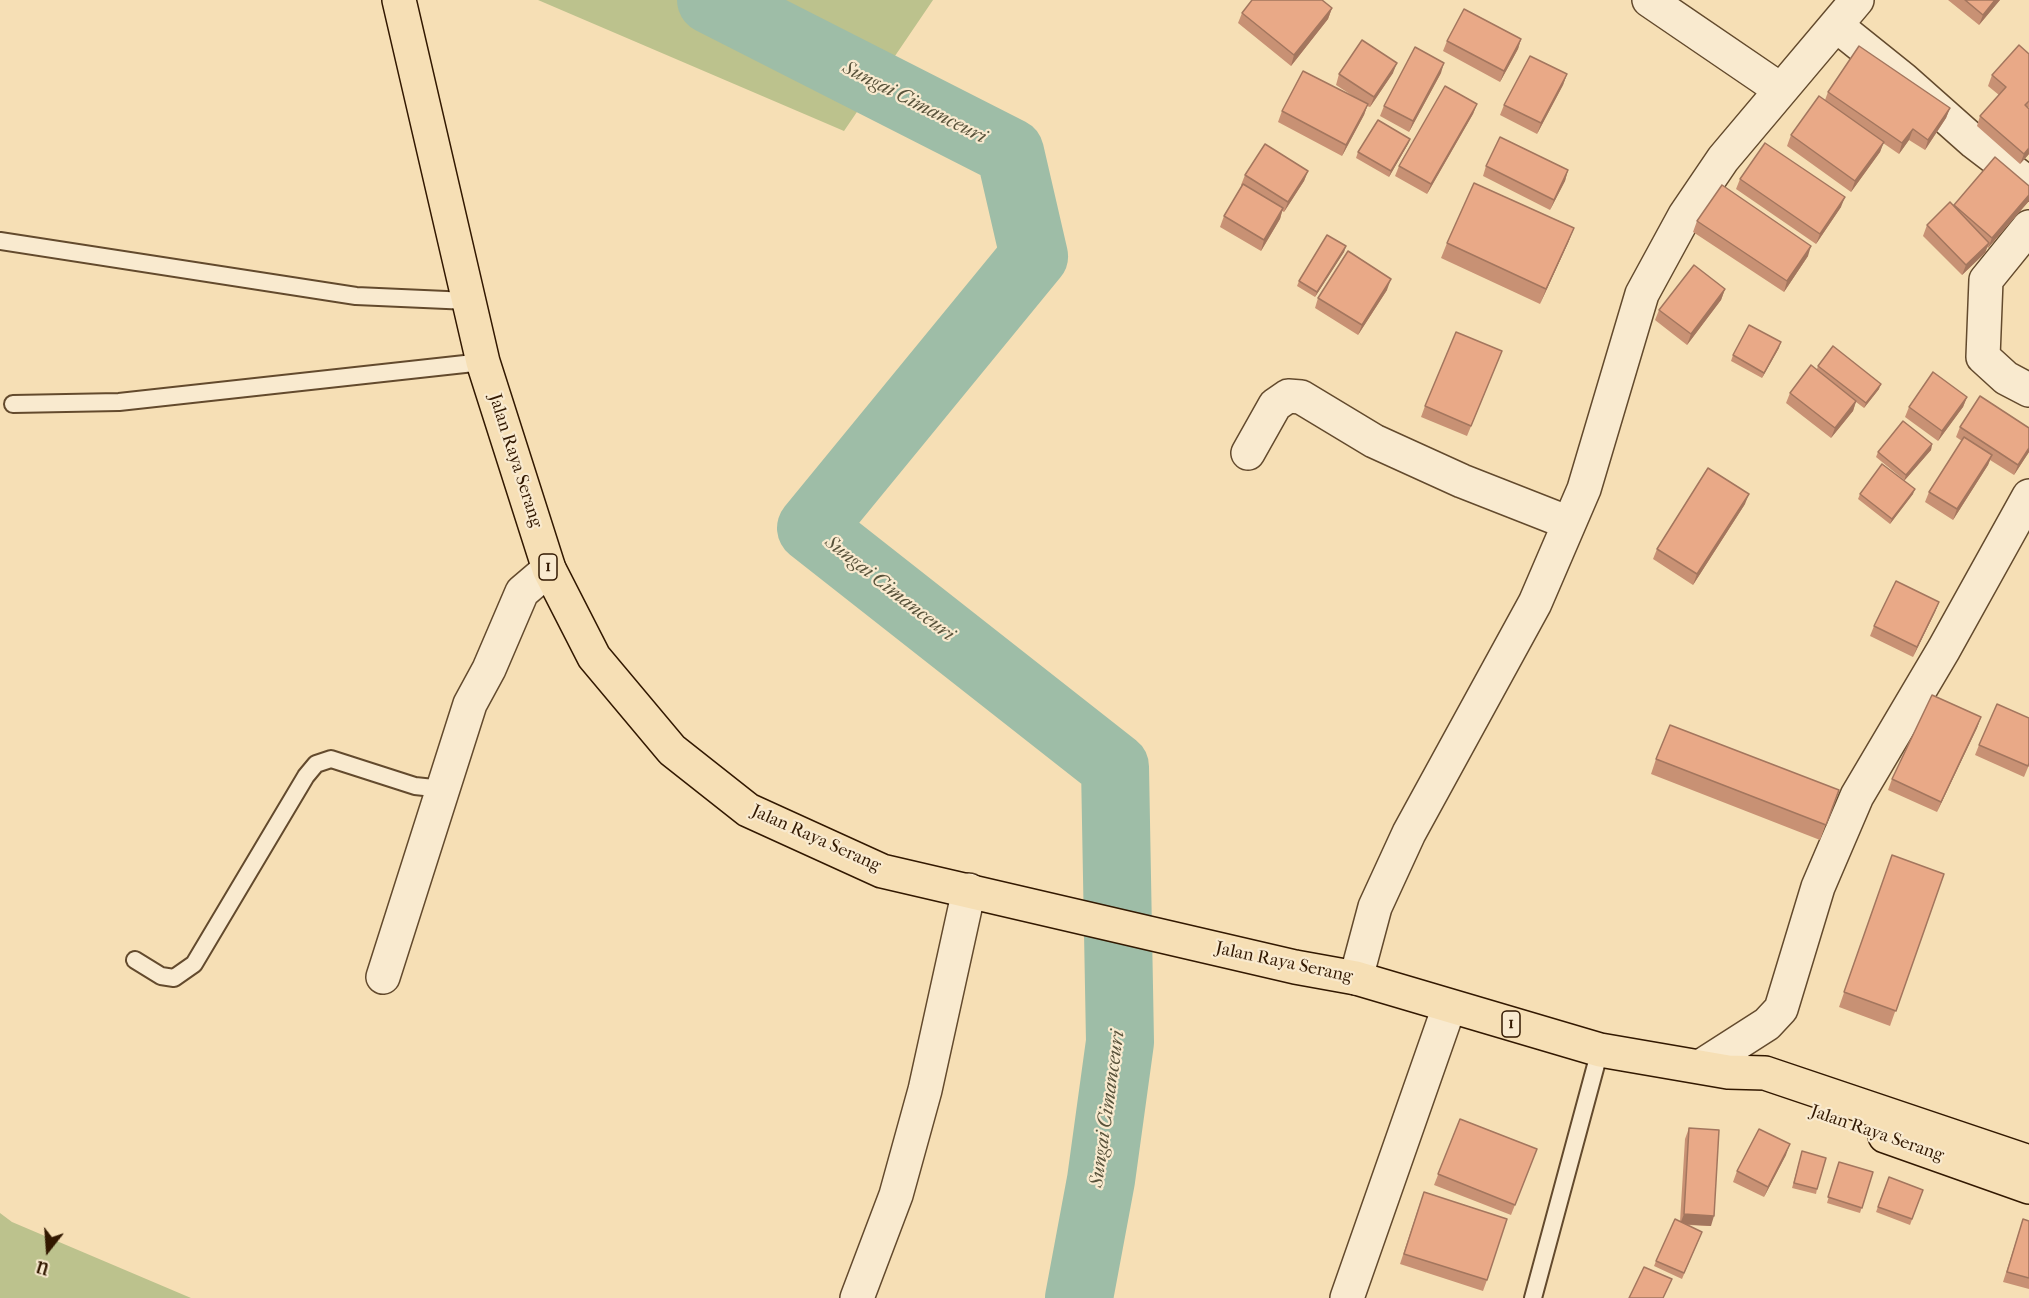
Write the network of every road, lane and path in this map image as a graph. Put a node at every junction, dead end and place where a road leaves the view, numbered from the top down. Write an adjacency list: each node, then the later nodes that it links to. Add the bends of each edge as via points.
1 (399, 0): 9 (highway, Jalan Raya Serang / 1)
2 (1649, 0): 5 (street)
3 (1857, 0): 4 (street)
4 (1837, 26): 5 (street); 6 (street)
5 (1781, 90): 15 (street, via 1723,159 1642,294 1584,489)
6 (2029, 184)
7 (2029, 226): 11 (street, via 1986,280 1983,357 2006,378)
8 (0, 242): 9 (lane, via 356,296)
9 (469, 301): 10 (highway, Jalan Raya Serang / 1)
10 (483, 362): 12 (lane, via 119,402); 16 (highway, Jalan Raya Serang / 1)
11 (2029, 390)
12 (13, 404)
13 (1248, 453): 15 (street, via 1275,405 1288,396 1301,397 1374,441 1461,481)
14 (2029, 496): 24 (street, via 1857,796 1818,887 1780,1009)
15 (1569, 523): 21 (street, via 1535,603 1409,833 1376,908)
16 (549, 569): 17 (street, via 522,592 470,704); 18 (highway, Jalan Raya Serang / 1, via 594,657 672,750 747,810 882,870)
17 (444, 789): 19 (lane, via 415,786 331,759 316,764 194,964 174,978 161,976); 20 (street)
18 (984, 895): 21 (highway, Jalan Raya Serang / 1, via 1295,968); 27 (street, via 896,1194)
19 (135, 960)
20 (383, 976)
21 (1356, 978): 22 (highway, Jalan Raya Serang / 1)
22 (1449, 1007): 23 (highway, Jalan Raya Serang / 1); 28 (street)
23 (1600, 1050): 24 (highway, Jalan Raya Serang / 1); 29 (lane)
24 (1715, 1069): 25 (highway, Jalan Raya Serang / 1, via 1765,1073); 26 (highway, Jalan Raya Serang / 1, via 1784,1101)
25 (2029, 1162)
26 (2029, 1187)
27 (857, 1298)
28 (1347, 1298)
29 (1533, 1298)

